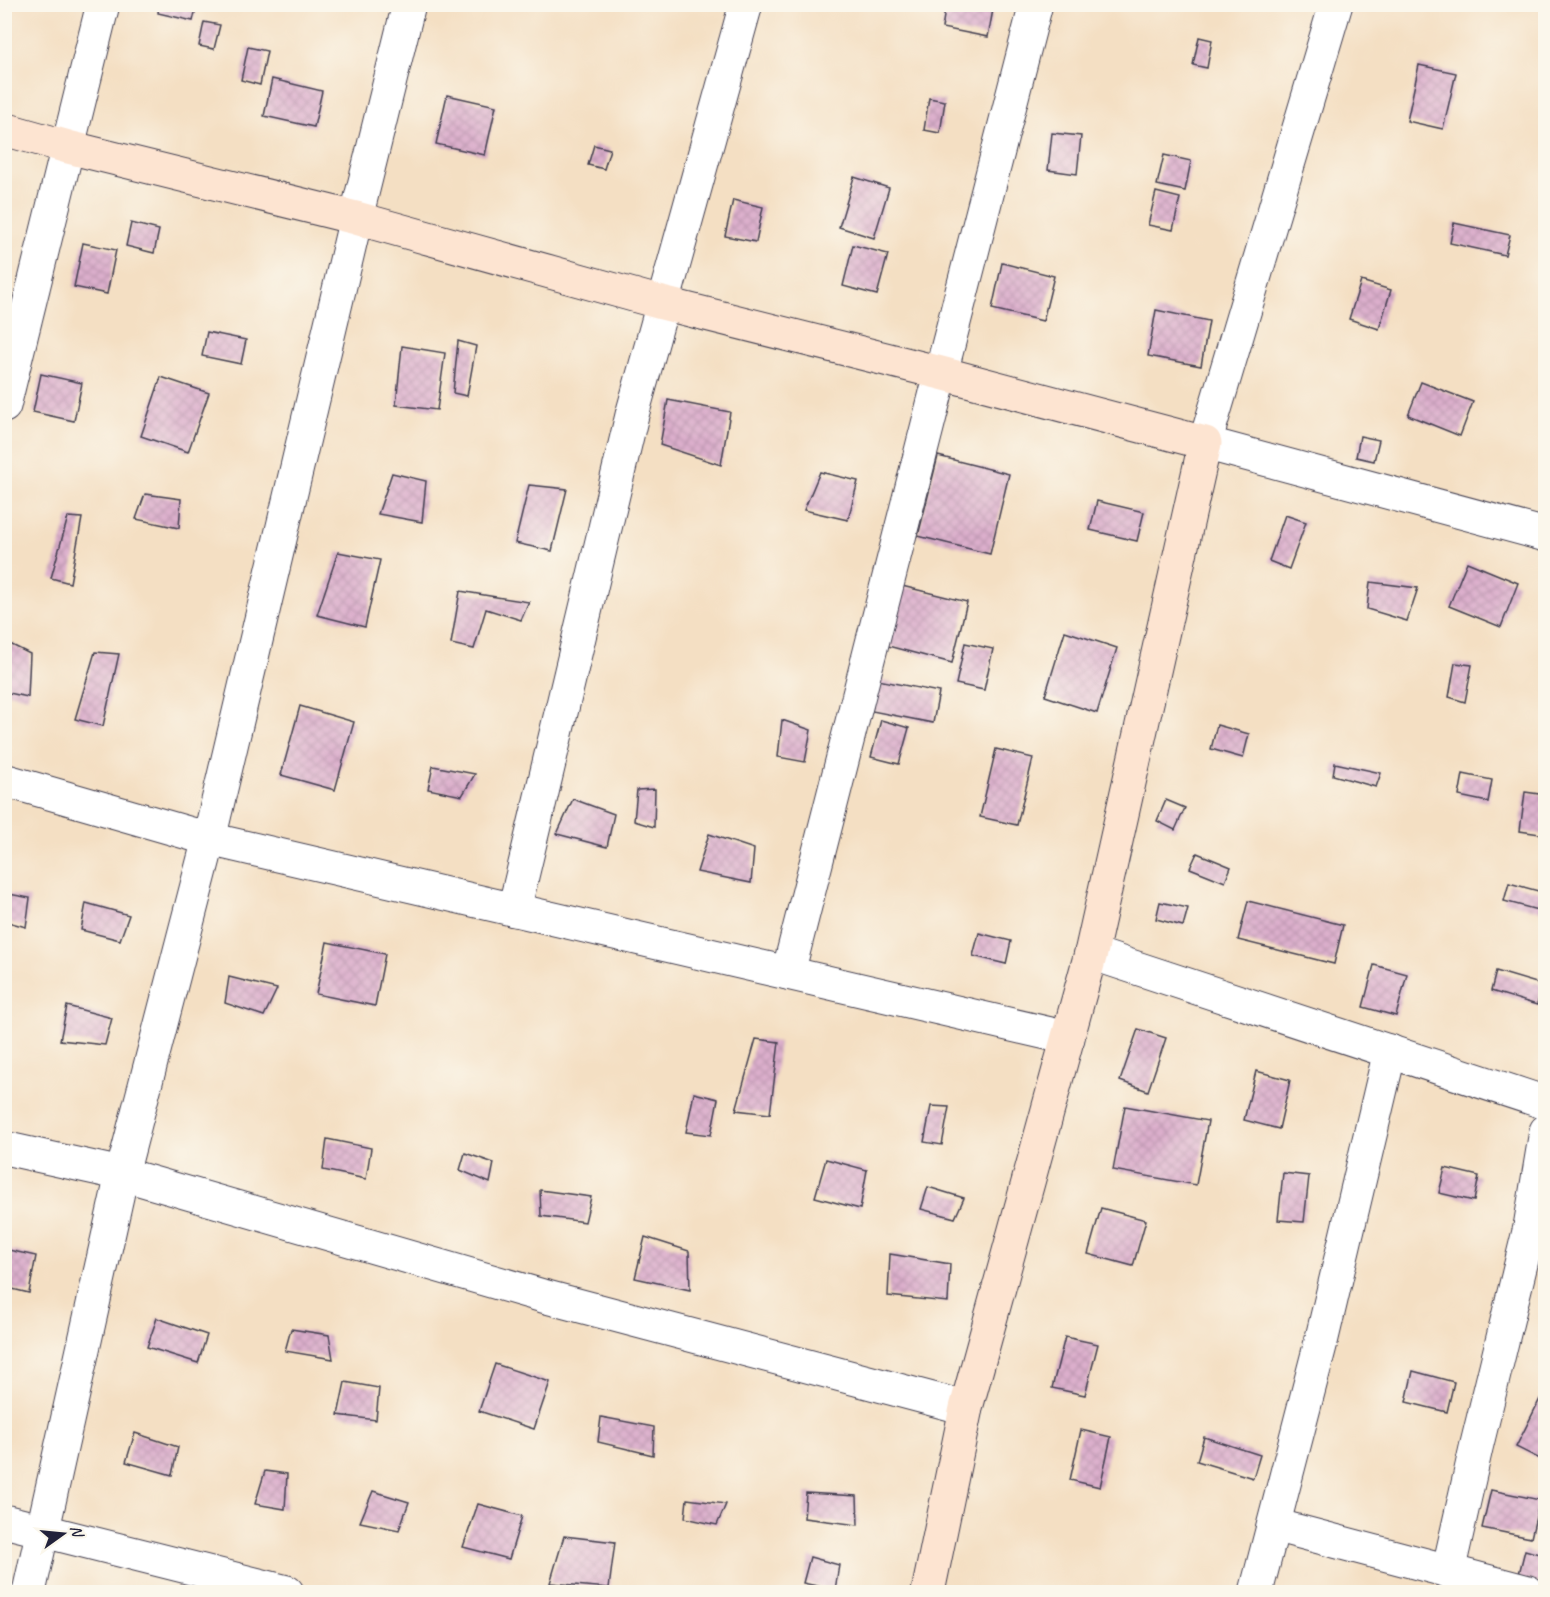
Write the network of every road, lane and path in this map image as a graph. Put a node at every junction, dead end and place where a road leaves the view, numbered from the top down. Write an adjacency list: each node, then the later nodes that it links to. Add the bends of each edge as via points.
1 (103, 4): 7 (street)
2 (409, 4): 8 (street)
3 (746, 4): 9 (street)
4 (1036, 4): 10 (street)
5 (1336, 4): 12 (street)
6 (4, 129): 7 (street)
7 (68, 147): 8 (street); 11 (street)
8 (356, 218): 9 (street); 15 (street)
9 (662, 303): 10 (street); 16 (street)
10 (941, 373): 12 (street); 18 (street)
11 (4, 406)
12 (1205, 443): 13 (street); 17 (street)
13 (1545, 535)
14 (4, 780): 15 (street)
15 (209, 839): 16 (street); 24 (street)
16 (514, 910): 18 (street)
17 (1091, 953): 19 (street); 20 (street)
18 (788, 974): 19 (street)
19 (1068, 1038): 25 (street)
20 (1390, 1051): 21 (street); 27 (street)
21 (1545, 1103)
22 (1545, 1131): 29 (street, via 1530,1227)
23 (4, 1148): 24 (street)
24 (122, 1174): 25 (street, via 543,1296); 28 (street)
25 (966, 1408): 32 (street)
26 (4, 1521): 28 (street)
27 (1274, 1525): 29 (street); 33 (street)
28 (43, 1531): 30 (street); 31 (street)
29 (1448, 1572): 34 (street)
30 (29, 1593)
31 (287, 1593)
32 (928, 1593)
33 (1256, 1593)
34 (1528, 1593)

